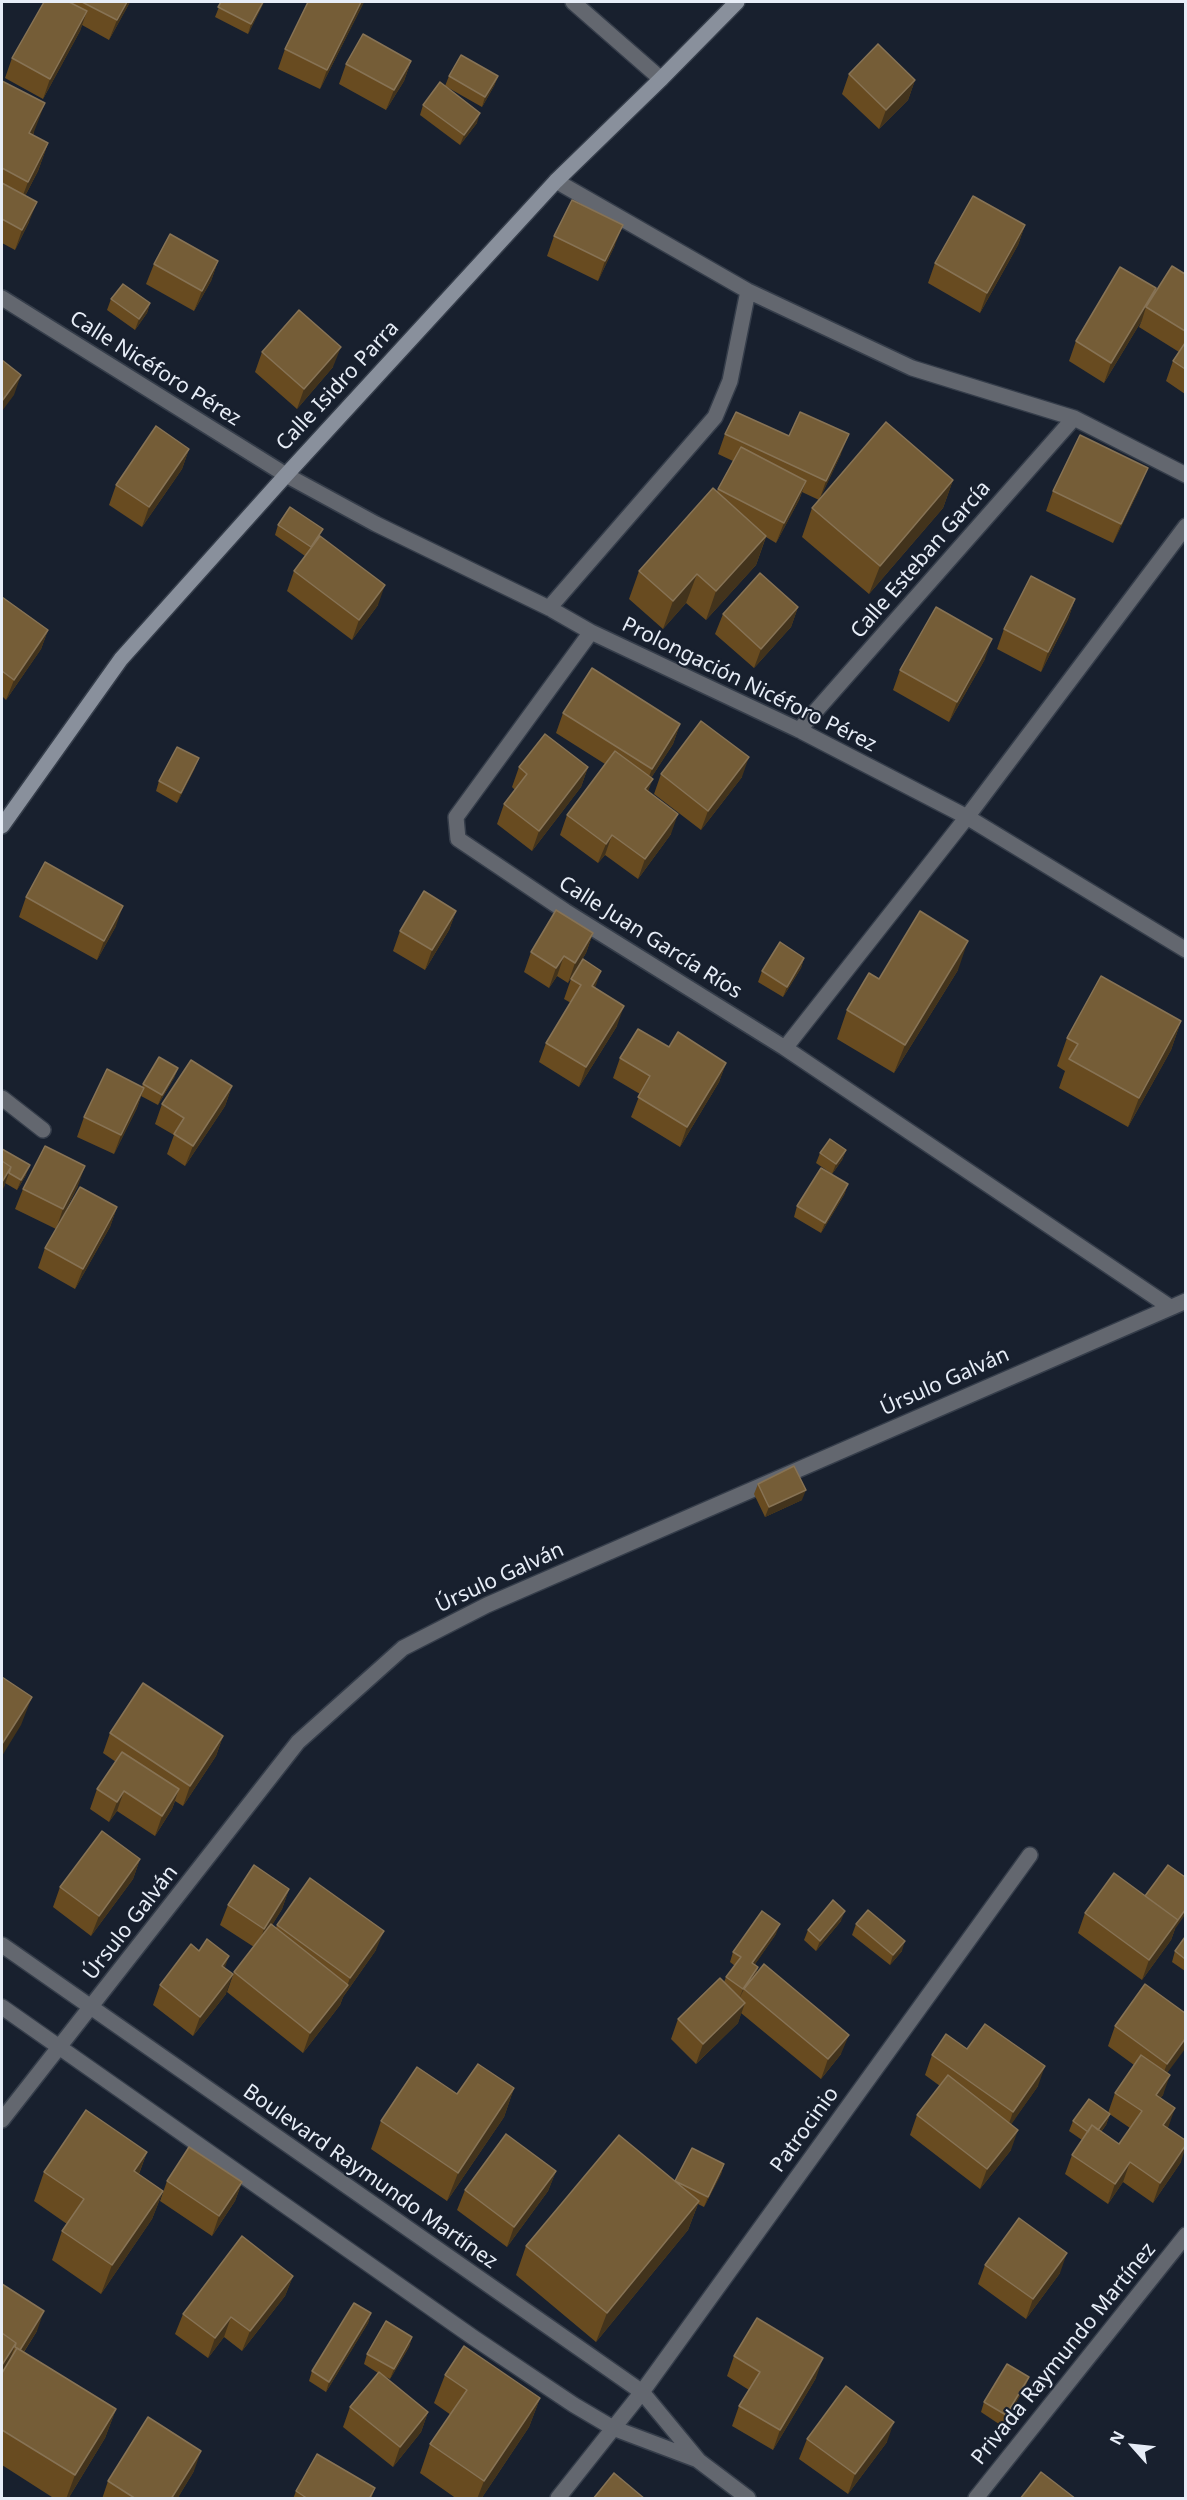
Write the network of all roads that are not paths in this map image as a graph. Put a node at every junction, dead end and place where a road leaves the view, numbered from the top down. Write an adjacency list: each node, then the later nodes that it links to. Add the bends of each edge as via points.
1 (573, 2): 3 (street)
2 (737, 2): 3 (street, Calle Isidro Parra)
3 (661, 79): 4 (street, Calle Isidro Parra)
4 (556, 182): 5 (street); 8 (street, Calle Isidro Parra)
5 (748, 291): 7 (street, via 912,368); 11 (street, via 730,381 715,417)
6 (2, 298): 8 (street, Calle Nicéforo Pérez)
7 (1074, 418): 9 (street); 13 (street, Calle Esteban García)
8 (286, 475): 11 (street, Prolongación Nicéforo Pérez, via 376,524); 15 (street, Calle Isidro Parra, via 121,659)
9 (1185, 475)
10 (1185, 526): 14 (street)
11 (549, 608): 12 (street, Prolongación Nicéforo Pérez)
12 (591, 632): 13 (street, Prolongación Nicéforo Pérez); 17 (street, Calle Juan García Ríos, via 456,817 459,839)
13 (799, 730): 14 (street, Prolongación Nicéforo Pérez)
14 (967, 817): 16 (street, Prolongación Nicéforo Pérez); 17 (street)
15 (2, 826)
16 (1185, 950)
17 (785, 1048): 21 (street, Calle Juan García Ríos)
18 (2, 1098): 19 (street)
19 (43, 1130)
20 (1185, 1300): 21 (street, Úrsulo Galván)
21 (1170, 1307): 25 (street, Úrsulo Galván, via 487,1605 403,1648 298,1742)
22 (1030, 1855): 29 (street, Patrocinio)
23 (2, 1945): 25 (street, Boulevard Raymundo Martínez)
24 (2, 2007): 26 (street, Boulevard Raymundo Martínez)
25 (92, 2008): 26 (street, Úrsulo Galván); 29 (street, Boulevard Raymundo Martínez)
26 (58, 2048): 27 (street, Úrsulo Galván); 30 (street, Boulevard Raymundo Martínez, via 474,2338)
27 (2, 2120)
28 (1185, 2235): 34 (street, Privada Raymundo Martínez)
29 (642, 2392): 30 (street, Patrocinio); 31 (street, Boulevard Raymundo Martínez)
30 (613, 2428): 31 (street, Boulevard Raymundo Martínez); 32 (street, Patrocinio)
31 (699, 2461): 33 (street, Boulevard Raymundo Martínez)
32 (558, 2499)
33 (748, 2499)
34 (976, 2499)

